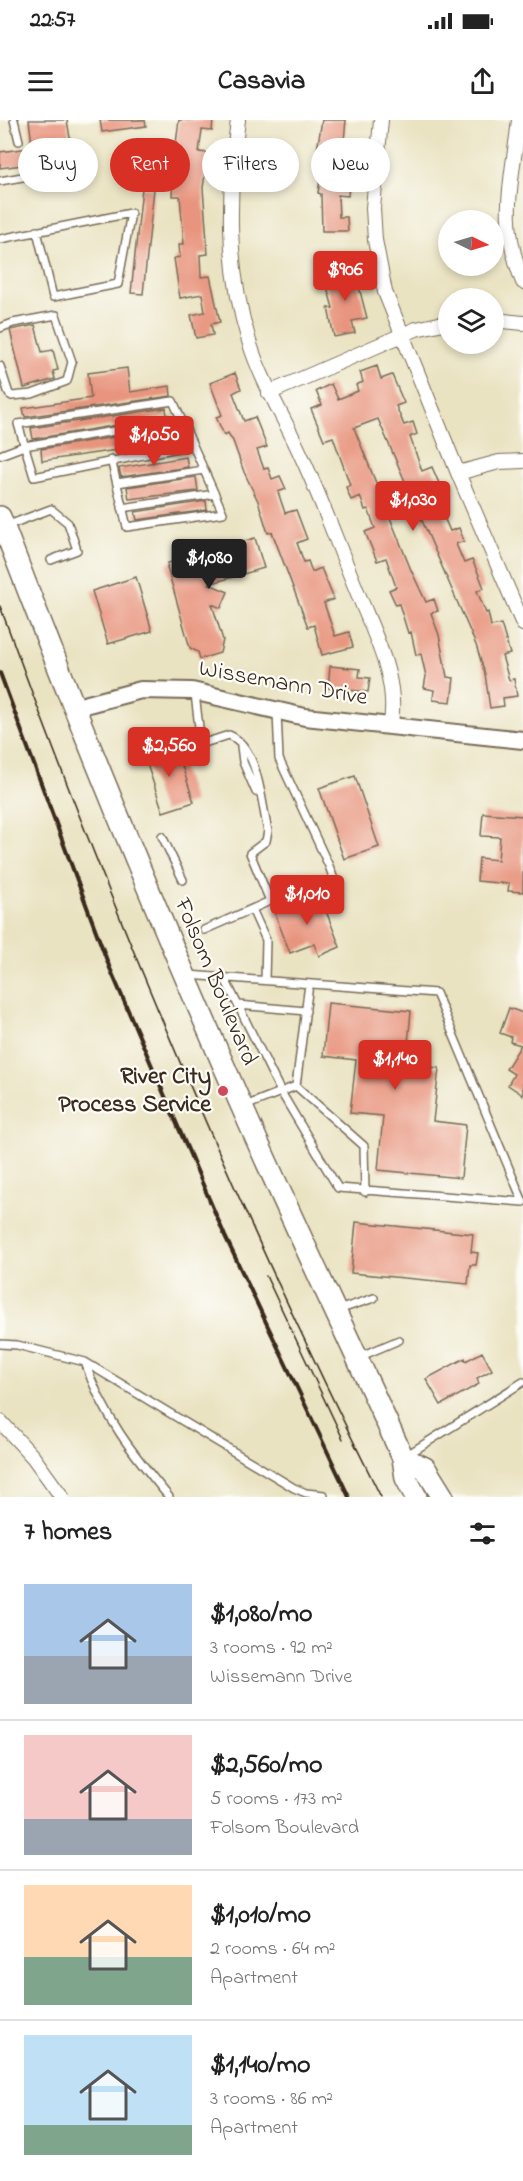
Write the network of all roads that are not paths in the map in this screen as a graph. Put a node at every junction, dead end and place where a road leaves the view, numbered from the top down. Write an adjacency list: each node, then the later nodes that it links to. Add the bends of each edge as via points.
1 (14, 120): 5 (lane)
2 (238, 120): 17 (street, via 229,205 232,254 249,342)
3 (381, 120): 15 (street, via 374,178 375,240 385,292)
4 (519, 120): 10 (street, via 507,219)
5 (18, 138)
6 (18, 178): 7 (lane)
7 (0, 181)
8 (38, 231): 8 (lane, via 131,213 118,285 53,297); 9 (lane)
9 (0, 239)
10 (523, 282)
11 (504, 321): 12 (street)
12 (523, 323)
13 (438, 324): 15 (street)
14 (0, 328): 16 (lane, via 56,315 72,369 67,381 12,396)
15 (401, 335): 17 (street); 25 (street)
16 (0, 368)
17 (269, 393): 35 (street, via 300,451 380,648 394,707)
18 (182, 420): 19 (lane); 20 (lane); 20 (lane, via 173,401 18,424)
19 (193, 445): 22 (lane); 24 (lane)
20 (24, 446): 21 (lane); 22 (lane, via 34,477)
21 (0, 455)
22 (111, 459): 26 (lane)
23 (523, 461): 25 (street, via 500,462)
24 (204, 470): 26 (lane); 27 (lane)
25 (458, 473): 31 (street)
26 (117, 483): 28 (lane)
27 (214, 494): 28 (lane); 28 (lane, via 223,513 127,527)
28 (123, 508)
29 (2, 522): 30 (lane, via 51,509 68,523 77,550); 33 (main road, Folsom Boulevard)
30 (51, 560)
31 (521, 615)
32 (195, 691): 33 (street, Wissemann Drive, via 141,690); 34 (street, Wissemann Drive); 41 (lane, via 201,744 229,735 240,740 252,762 268,831 266,841 250,853)
33 (73, 708): 44 (main road, Folsom Boulevard)
34 (277, 712): 35 (street, Wissemann Drive); 40 (lane, via 279,759)
35 (390, 727): 36 (street, Wissemann Drive)
36 (523, 740)
37 (162, 836): 38 (lane)
38 (183, 879)
39 (295, 890): 41 (lane)
40 (339, 893)
41 (270, 901): 42 (lane)
42 (252, 909): 43 (lane); 46 (lane, via 266,940)
43 (204, 930)
44 (184, 975): 45 (lane); 52 (main road, Folsom Boulevard)
45 (224, 977): 46 (lane); 48 (lane)
46 (265, 980): 47 (lane)
47 (309, 984): 49 (lane); 53 (lane, via 436,993 523,1203)
48 (238, 1005): 49 (lane); 51 (lane)
49 (306, 1011): 50 (lane)
50 (296, 1086): 51 (lane); 53 (lane, via 364,1146)
51 (281, 1092): 52 (lane); 53 (lane, via 338,1188)
52 (242, 1107): 55 (main road, Folsom Boulevard)
53 (365, 1192)
54 (374, 1298): 55 (lane)
55 (336, 1311): 58 (main road, Folsom Boulevard)
56 (399, 1340): 58 (lane)
57 (0, 1344): 59 (lane)
58 (357, 1359): 62 (main road, Folsom Boulevard)
59 (85, 1362): 63 (lane, via 294,1488); 65 (lane, via 109,1418)
60 (523, 1382): 62 (lane)
61 (0, 1421): 64 (street)
62 (403, 1458): 66 (main road, Folsom Boulevard, via 406,1478); 67 (main road, via 425,1468)
63 (324, 1494)
64 (62, 1497)
65 (169, 1497)
66 (416, 1497)
67 (443, 1497)

